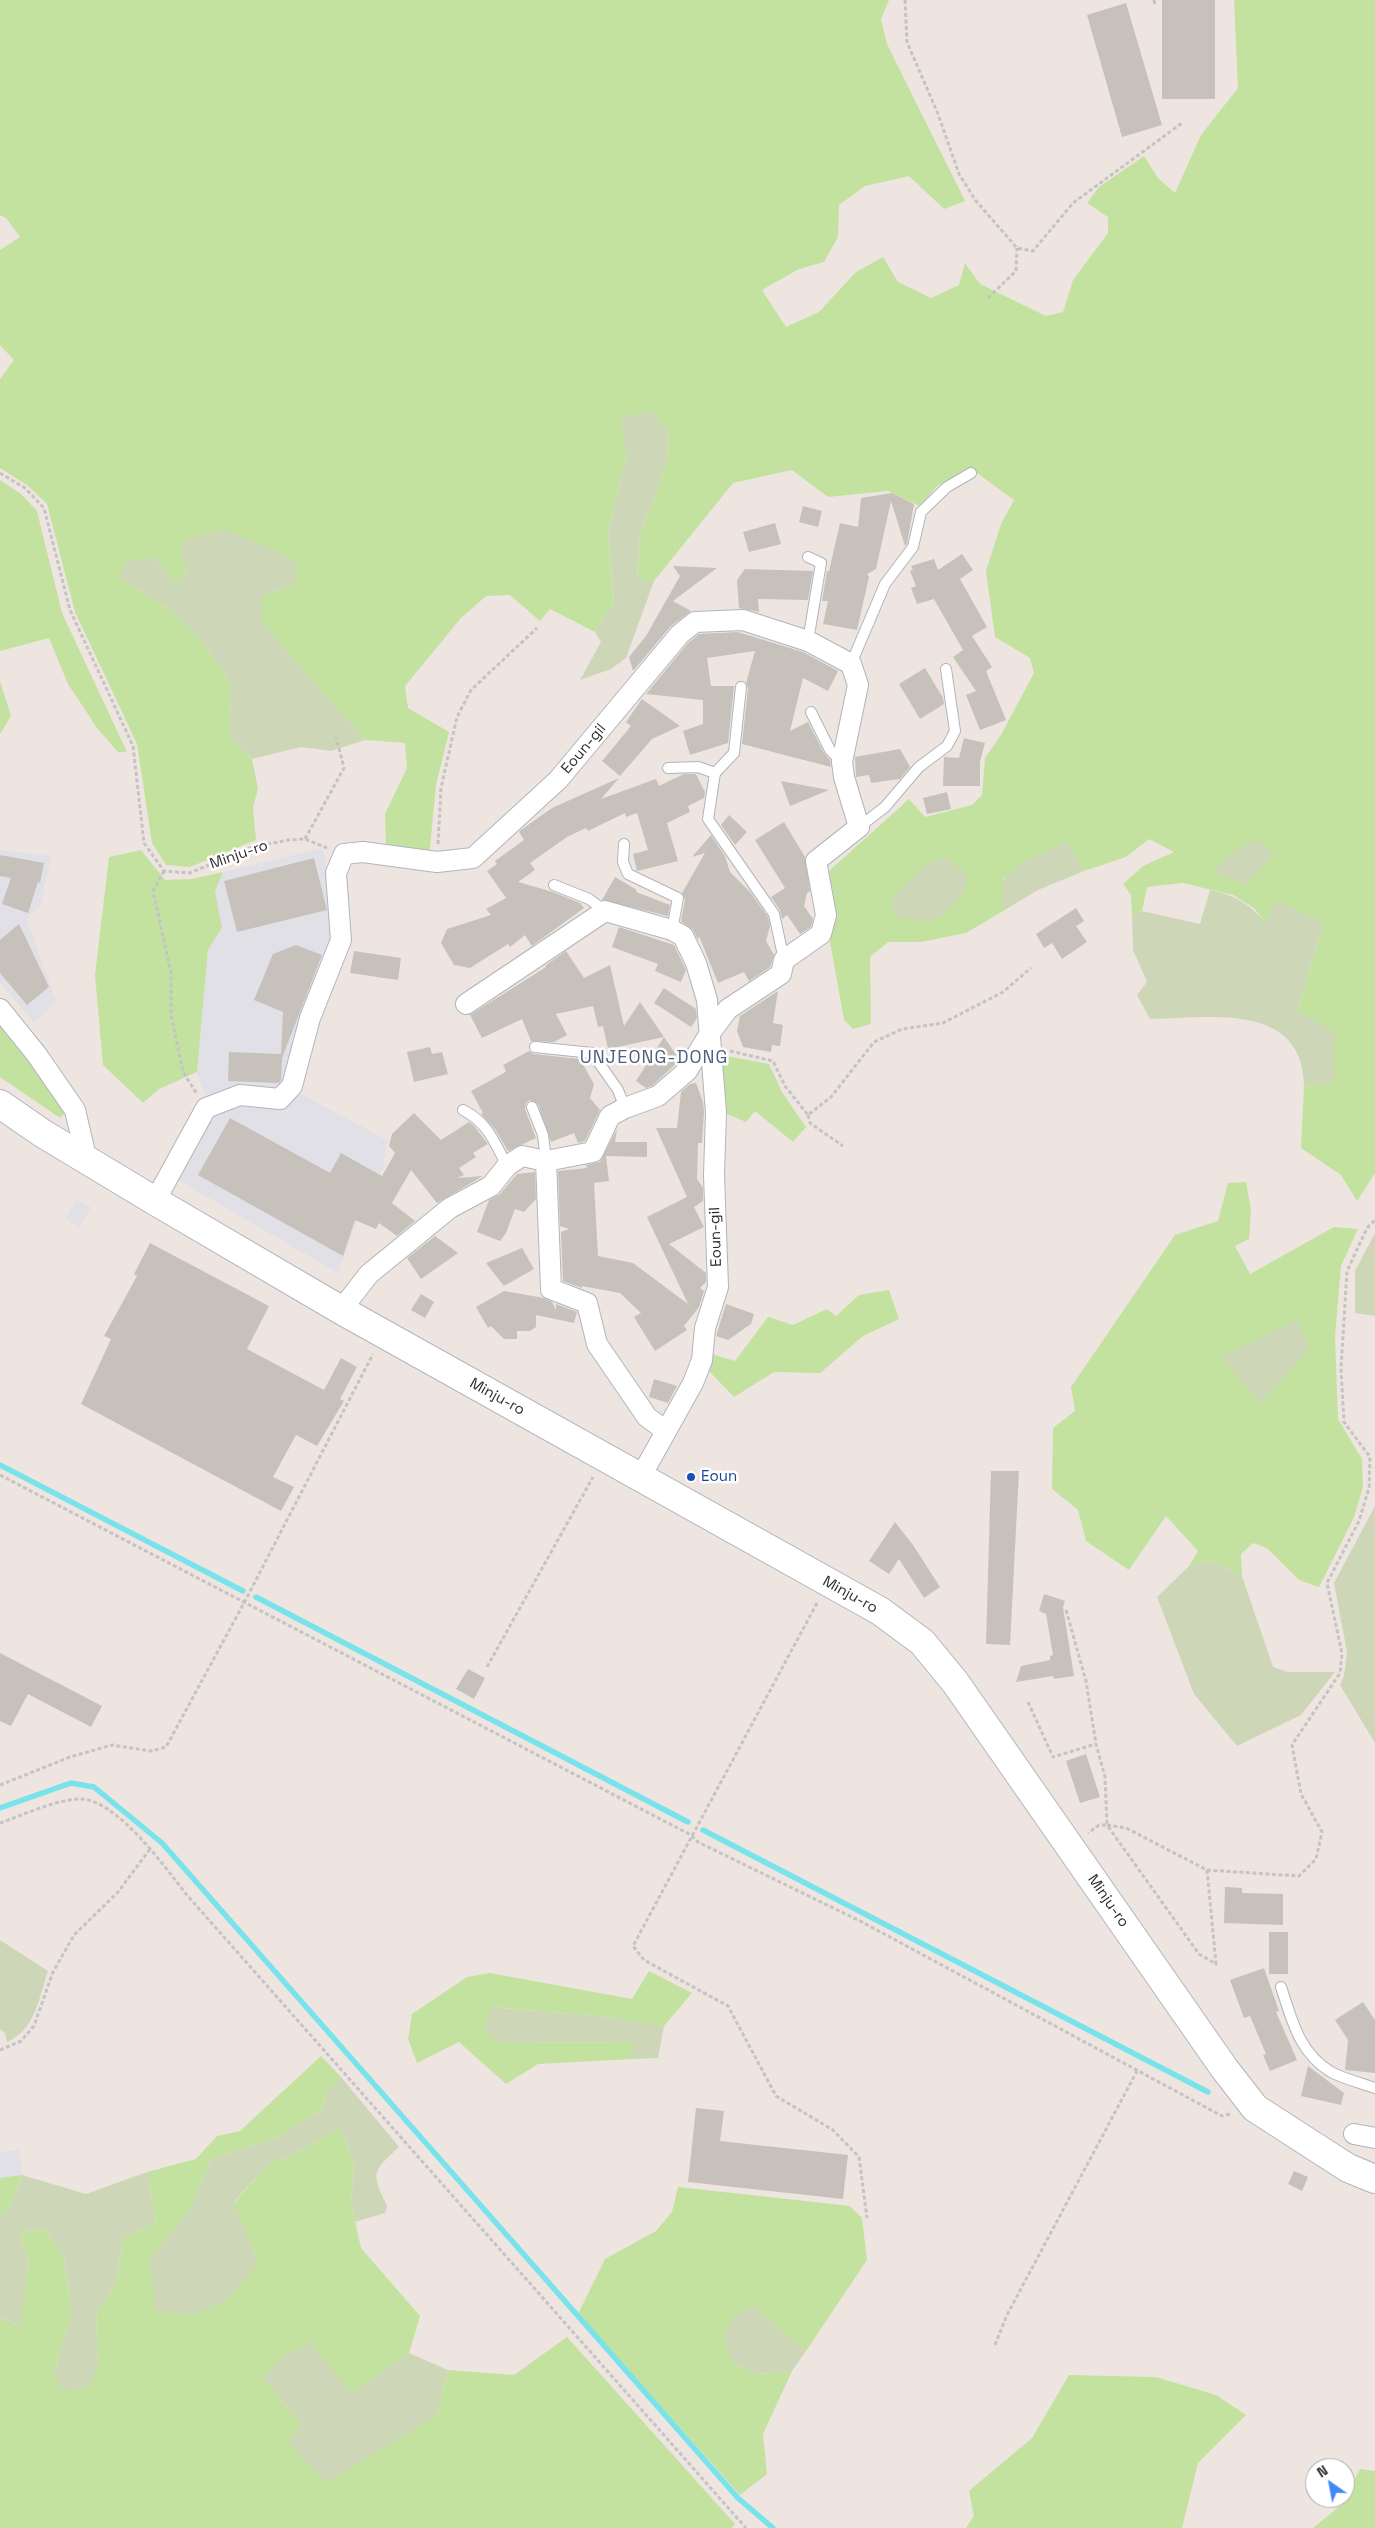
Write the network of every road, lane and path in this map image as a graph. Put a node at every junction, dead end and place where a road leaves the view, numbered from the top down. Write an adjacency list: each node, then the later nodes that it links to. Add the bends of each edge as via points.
1 (905, 0): 5 (path, via 907,42 959,174 976,201)
2 (1154, 0): 3 (path)
3 (1155, 5)
4 (1182, 123): 5 (path, via 1073,203 1033,250)
5 (1017, 248): 6 (path, via 1016,271)
6 (988, 298)
7 (0, 473): 25 (path, via 25,488 44,508 70,610 134,746 144,843)
8 (971, 473): 12 (lane, via 947,487 921,512 913,547 885,584)
9 (808, 557): 11 (lane, via 821,564)
10 (537, 628): 24 (path, via 470,690 456,717 441,788)
11 (808, 641): 12 (street, Eoun-gil); 24 (street, Eoun-gil, via 743,620 695,622 680,634 558,780 473,858)
12 (850, 664): 17 (street, via 858,685)
13 (946, 669): 20 (lane, via 955,730 947,746 919,768 885,807)
14 (741, 687): 19 (lane, via 734,753)
15 (811, 712): 17 (lane, via 830,750)
16 (336, 737): 21 (path, via 344,768)
17 (842, 762): 20 (street)
18 (668, 768): 19 (lane, via 698,767)
19 (715, 773): 29 (lane, via 708,819 774,914)
20 (859, 826): 29 (street, via 816,861 826,915 821,934)
21 (305, 839): 23 (path, Minju-ro); 25 (path, Minju-ro, via 249,848 190,873)
22 (624, 844): 28 (lane, via 623,862 628,874 678,898)
23 (344, 854): 24 (street, Eoun-gil, via 363,852); 37 (street, via 336,873 341,940 310,1018 292,1086 280,1099 240,1095)
24 (437, 862)
25 (164, 871): 37 (path, via 153,891 170,973 171,1015 183,1072)
26 (554, 885): 27 (lane, via 589,899)
27 (605, 912): 28 (street); 31 (street)
28 (672, 930): 33 (street, Eoun-gil, via 683,936 696,963 707,1000)
29 (784, 960): 33 (street, via 781,974 728,1008)
30 (1031, 968): 40 (path, via 1003,992 943,1023 902,1029 874,1042 831,1097)
31 (466, 1004)
32 (0, 1009): 42 (street, via 75,1110)
33 (710, 1033): 38 (street, via 686,1071 658,1096); 40 (path, via 729,1051 773,1061 785,1086); 49 (street, Eoun-gil, via 716,1112 714,1175 718,1287 705,1328 702,1360)
34 (535, 1047): 38 (lane, via 592,1053 618,1090)
35 (0, 1104): 42 (main road, Minju-ro)
36 (532, 1107): 43 (lane, via 542,1135)
37 (206, 1108): 45 (street)
38 (625, 1108): 43 (street, via 610,1116 593,1152)
39 (463, 1110): 44 (lane, via 477,1117 489,1130)
40 (808, 1116): 41 (path, via 810,1123)
41 (843, 1146)
42 (86, 1158): 45 (main road, Minju-ro)
43 (546, 1161): 44 (street, via 522,1156); 49 (street, via 551,1290 587,1303 597,1344 647,1417)
44 (507, 1166): 47 (street, via 491,1186 450,1208 369,1274)
45 (155, 1202): 47 (main road, Minju-ro)
46 (1375, 1220): 65 (path, via 1367,1228 1347,1271 1341,1368 1344,1422 1370,1457 1370,1465 1369,1488 1359,1521 1327,1583 1342,1654 1340,1673 1292,1745 1301,1794 1322,1832 1316,1859 1300,1876)
47 (341, 1310): 48 (main road, Minju-ro)
48 (384, 1334): 50 (main road, Minju-ro); 54 (path)
49 (666, 1431): 52 (street, Eoun-gil)
50 (604, 1457): 52 (main road, Minju-ro); 56 (path)
51 (0, 1475): 54 (path)
52 (640, 1478): 53 (main road, Minju-ro)
53 (829, 1583): 62 (path, via 800,1630); 63 (main road, Minju-ro, via 880,1611 922,1642 955,1682)
54 (244, 1603): 59 (path, via 166,1747 151,1751 112,1745 70,1756); 62 (path)
55 (1066, 1610): 58 (path, via 1086,1681)
56 (487, 1667)
57 (1028, 1702): 58 (path, via 1053,1757)
58 (1096, 1744): 61 (path, via 1105,1777)
59 (0, 1785)
60 (0, 1823): 64 (path, via 81,1799 105,1805)
61 (1107, 1825): 63 (path, via 1099,1825); 65 (path, via 1126,1828); 65 (path, via 1199,1954 1216,1964)
62 (691, 1835): 68 (path, via 698,1842 862,1922); 74 (path, via 633,1946 644,1960 728,2006 776,2096 833,2130 860,2157)
63 (1070, 1846): 70 (main road, Minju-ro)
64 (150, 1849): 67 (path, via 118,1892 74,1935 53,1972 34,2026 21,2041); 76 (path, via 186,1894)
65 (1207, 1870)
66 (1281, 1987): 69 (lane, via 1298,2035 1309,2055 1332,2072)
67 (0, 2050)
68 (1137, 2071): 70 (path, via 1222,2116); 75 (path, via 1007,2315)
69 (1375, 2088)
70 (1255, 2108): 73 (main road, Minju-ro, via 1348,2168)
71 (1354, 2134): 72 (street)
72 (1375, 2138)
73 (1375, 2179)
74 (867, 2218)
75 (995, 2345)
76 (746, 2528)

